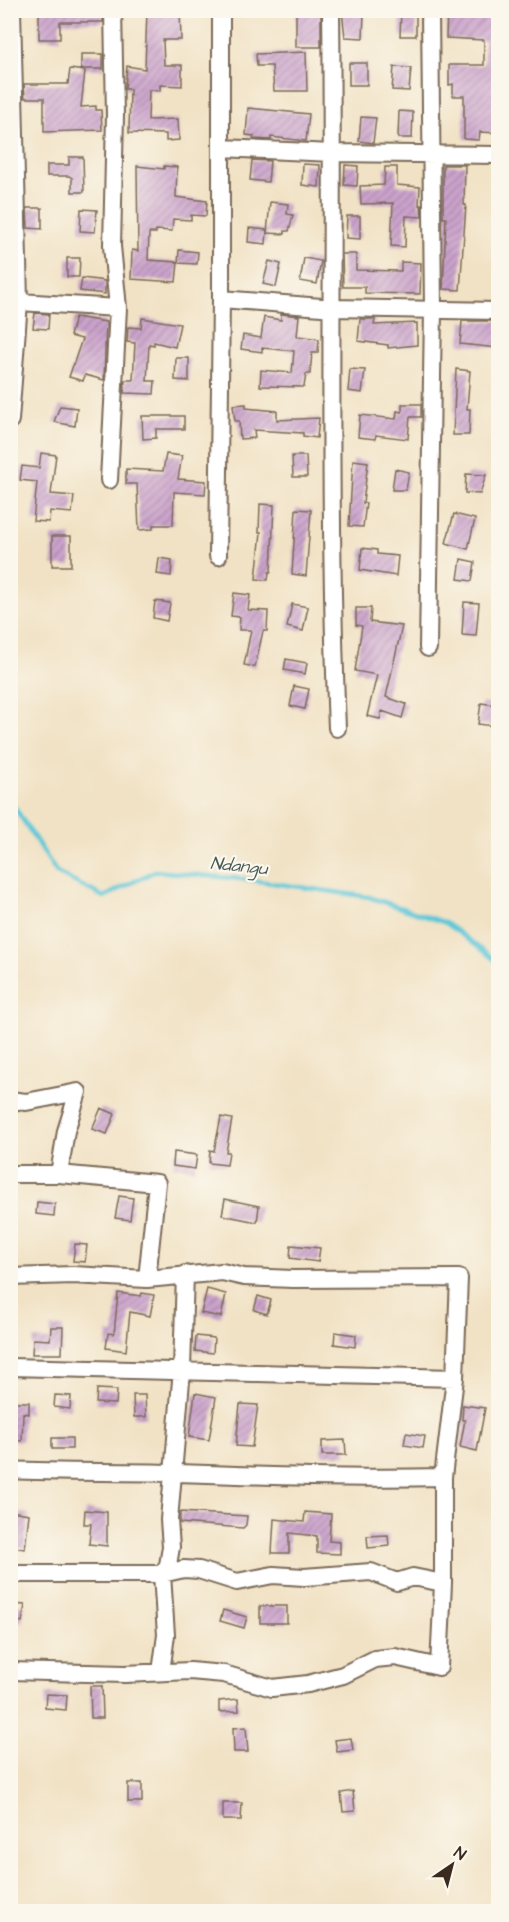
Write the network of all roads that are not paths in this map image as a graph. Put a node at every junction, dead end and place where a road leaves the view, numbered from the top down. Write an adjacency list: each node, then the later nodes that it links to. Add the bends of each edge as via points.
1 (12, 10): 11 (street)
2 (113, 10): 12 (street, via 112,246)
3 (220, 10): 6 (street)
4 (331, 10): 7 (street)
5 (430, 10): 8 (street)
6 (221, 148): 7 (street); 10 (street)
7 (333, 153): 8 (street); 13 (street)
8 (432, 153): 9 (street); 14 (street)
9 (498, 154)
10 (221, 299): 13 (street); 18 (street)
11 (19, 302): 12 (street); 16 (street)
12 (118, 308): 17 (street)
13 (334, 308): 14 (street); 20 (street, via 331,580)
14 (433, 310): 15 (street); 19 (street)
15 (498, 311)
16 (10, 420)
17 (109, 480)
18 (218, 556)
19 (428, 648)
20 (338, 728)
21 (10, 1100): 23 (street, via 26,1102 78,1092)
22 (10, 1174): 23 (street)
23 (59, 1174): 26 (street, via 157,1183)
24 (185, 1274): 26 (street); 28 (street); 29 (street, via 222,1272 293,1279 459,1278)
25 (10, 1277): 26 (street)
26 (147, 1279)
27 (10, 1367): 28 (street)
28 (182, 1370): 29 (street); 31 (street)
29 (456, 1378): 32 (street)
30 (10, 1470): 31 (street)
31 (174, 1473): 32 (street); 34 (street, via 171,1546)
32 (443, 1477): 35 (street)
33 (10, 1574): 34 (street)
34 (162, 1574): 35 (street, via 199,1570 237,1582 273,1575 371,1572 397,1582 413,1577); 37 (street, via 166,1635)
35 (443, 1584): 37 (street, via 439,1667 395,1657 375,1659 343,1675 272,1688 224,1674)
36 (10, 1671): 37 (street)
37 (161, 1672)

